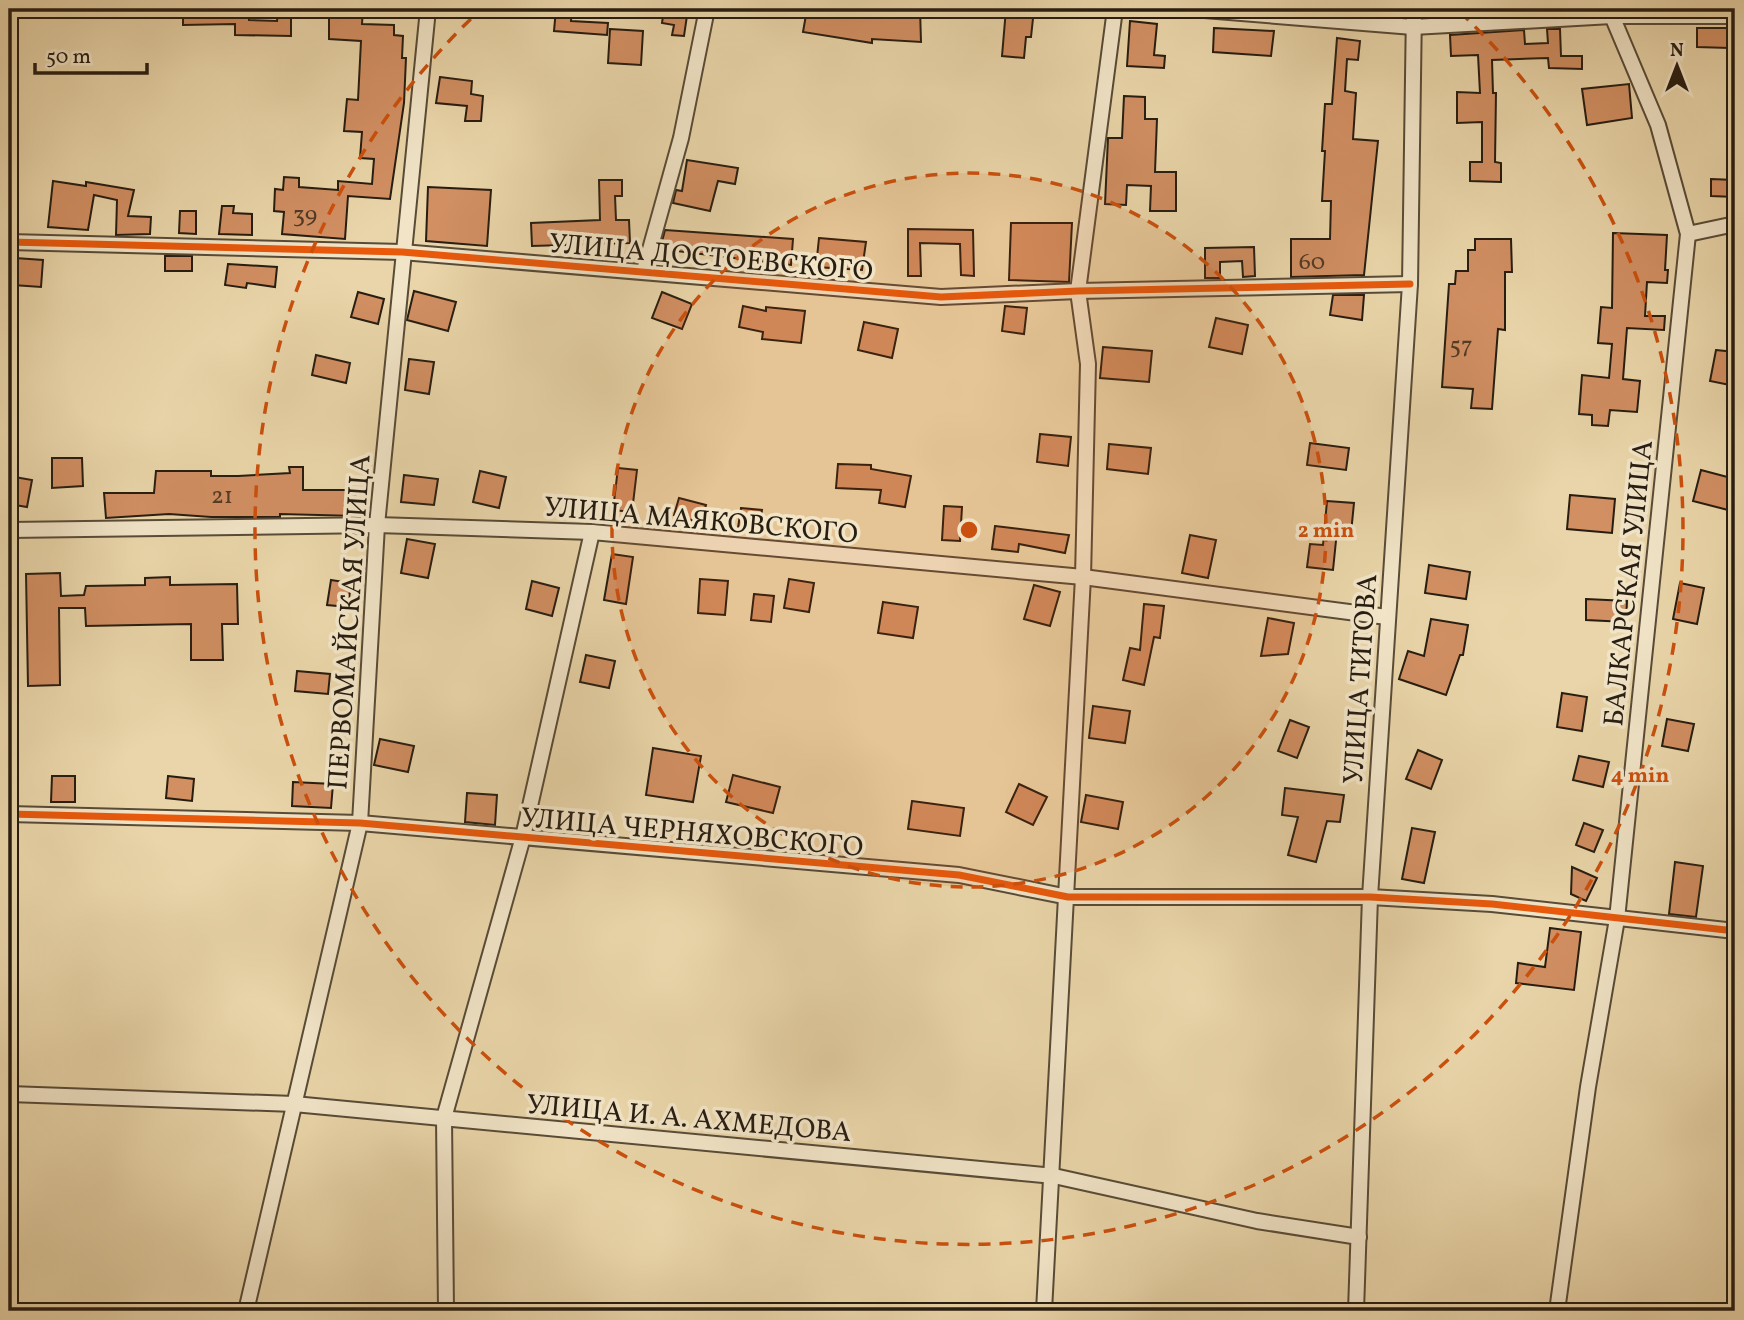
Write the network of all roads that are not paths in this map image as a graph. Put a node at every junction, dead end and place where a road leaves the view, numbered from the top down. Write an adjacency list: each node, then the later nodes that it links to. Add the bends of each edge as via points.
1 (428, 9): 12 (street, ПЕРВОМАЙСКАЯ УЛИЦА)
2 (707, 9): 13 (street, via 681,138)
3 (1115, 9): 15 (street)
4 (1192, 9): 8 (street)
5 (1414, 9): 8 (street, УЛИЦА ТИТОВА)
6 (1612, 16): 7 (street); 8 (street); 10 (street, via 1658,125)
7 (1735, 16)
8 (1413, 27): 14 (street, УЛИЦА ТИТОВА)
9 (1735, 224): 10 (street)
10 (1688, 234): 26 (street, БАЛКАРСКАЯ УЛИЦА)
11 (9, 242): 12 (street, УЛИЦА ДОСТОЕВСКОГО)
12 (402, 252): 13 (street, УЛИЦА ДОСТОЕВСКОГО); 16 (street, ПЕРВОМАЙСКАЯ УЛИЦА)
13 (644, 271): 15 (street, УЛИЦА ДОСТОЕВСКОГО, via 941,297)
14 (1410, 284): 15 (street, УЛИЦА ДОСТОЕВСКОГО); 20 (street, УЛИЦА ТИТОВА)
15 (1078, 290): 19 (street, via 1088,364)
16 (377, 525): 17 (street, УЛИЦА МАЯКОВСКОГО); 18 (street, УЛИЦА МАЯКОВСКОГО); 22 (street, ПЕРВОМАЙСКАЯ УЛИЦА)
17 (9, 530)
18 (592, 532): 19 (street, УЛИЦА МАЯКОВСКОГО); 23 (street)
19 (1083, 577): 20 (street, УЛИЦА МАЯКОВСКОГО); 24 (street)
20 (1387, 617): 25 (street, УЛИЦА ТИТОВА)
21 (9, 814): 22 (street, УЛИЦА ЧЕРНЯХОВСКОГО)
22 (360, 823): 23 (street, УЛИЦА ЧЕРНЯХОВСКОГО); 29 (street, ПЕРВОМАЙСКАЯ УЛИЦА)
23 (523, 836): 24 (street, УЛИЦА ЧЕРНЯХОВСКОГО, via 959,875); 30 (street)
24 (1068, 897): 25 (street, УЛИЦА ЧЕРНЯХОВСКОГО); 31 (street)
25 (1370, 897): 26 (street, УЛИЦА ЧЕРНЯХОВСКОГО, via 1492,904); 32 (street, УЛИЦА ТИТОВА)
26 (1617, 919): 27 (street, УЛИЦА ЧЕРНЯХОВСКОГО); 37 (street, БАЛКАРСКАЯ УЛИЦА)
27 (1735, 931)
28 (9, 1094): 29 (street, УЛИЦА И. А. АХМЕДОВА)
29 (294, 1104): 30 (street, УЛИЦА И. А. АХМЕДОВА); 33 (street, ПЕРВОМАЙСКАЯ УЛИЦА)
30 (444, 1118): 31 (street, УЛИЦА И. А. АХМЕДОВА); 34 (street)
31 (1049, 1176): 32 (street, УЛИЦА И. А. АХМЕДОВА, via 1258,1221); 35 (street)
32 (1359, 1237): 36 (street, УЛИЦА ТИТОВА)
33 (246, 1311)
34 (446, 1311)
35 (1044, 1311)
36 (1356, 1311)
37 (1557, 1311)

